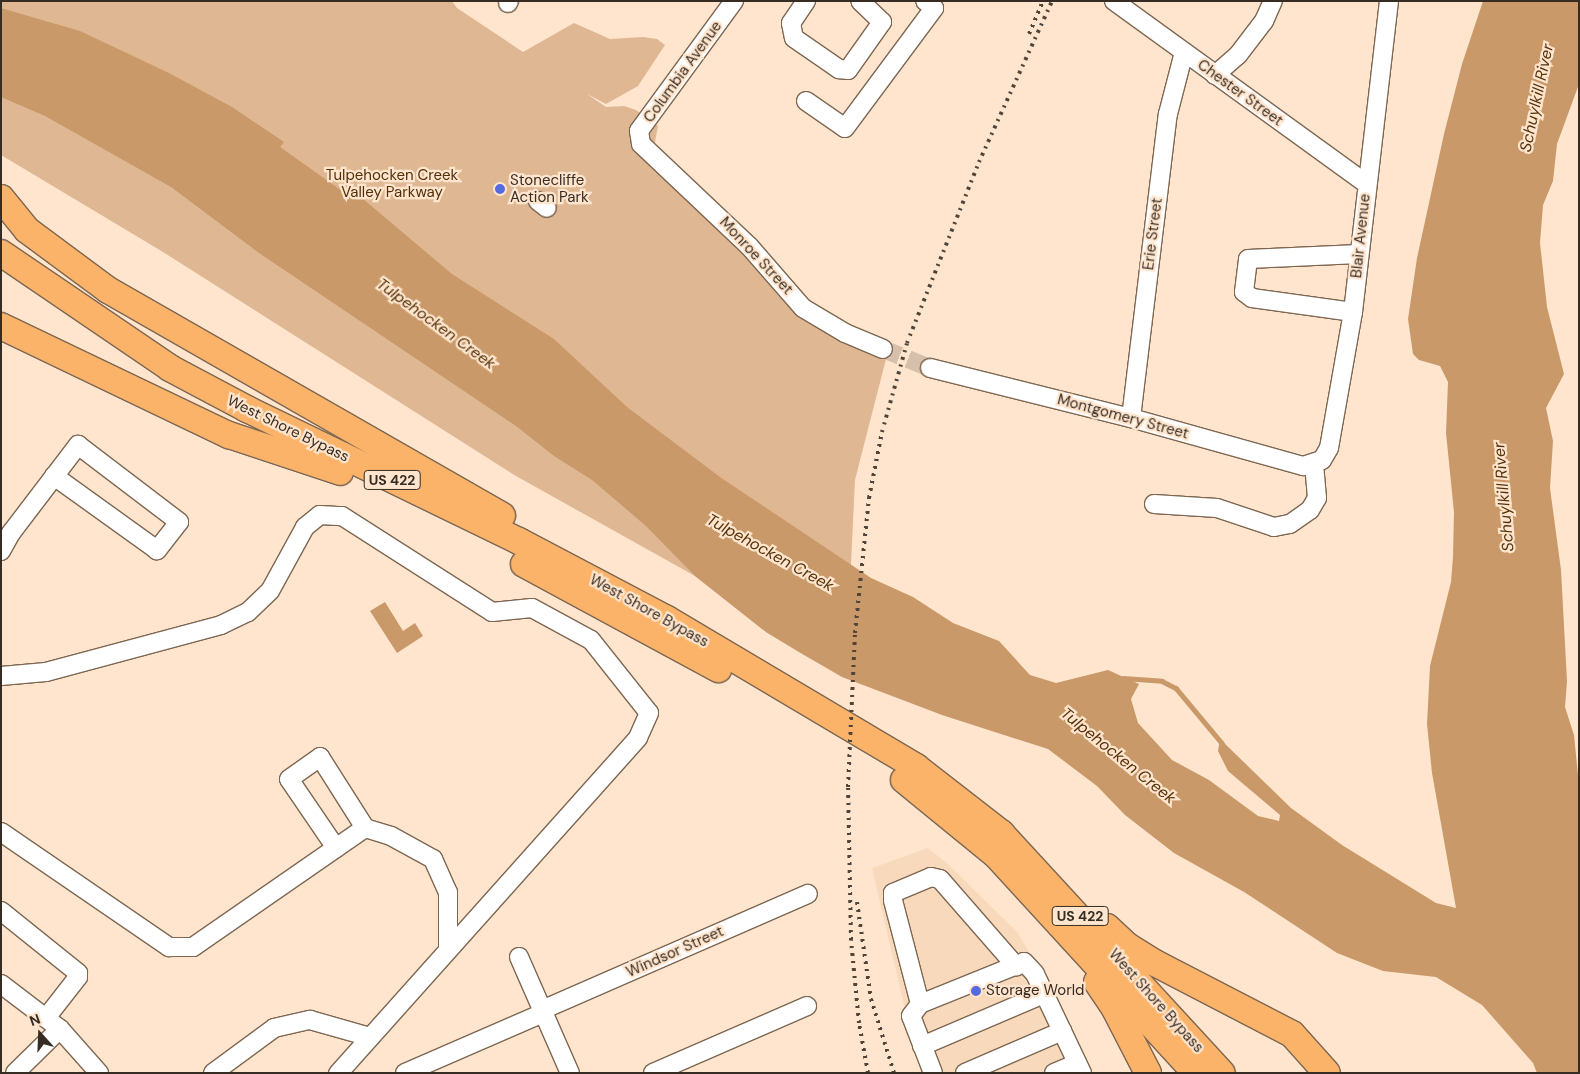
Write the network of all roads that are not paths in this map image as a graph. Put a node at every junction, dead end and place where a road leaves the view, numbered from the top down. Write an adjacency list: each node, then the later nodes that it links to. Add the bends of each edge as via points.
1 (734, 1): 11 (street, Columbia Avenue, via 639,131)
2 (806, 1): 3 (street, via 791,23 794,38 839,69 848,70 882,22)
3 (860, 1)
4 (1114, 1): 8 (street, Chester Street)
5 (1273, 1): 9 (street, via 1264,21 1238,55)
6 (1389, 1): 12 (street, Blair Avenue)
7 (933, 3): 10 (street, via 845,128)
8 (1184, 52): 9 (street, Chester Street); 21 (street, Erie Street, via 1168,114)
9 (1215, 75): 12 (street, Chester Street)
10 (806, 101)
11 (641, 144): 19 (street, Monroe Street, via 749,246 803,308 845,333)
12 (1367, 184): 15 (street, Blair Avenue)
13 (1, 198): 28 (highway, via 27,230 108,290 491,509)
14 (1, 253): 28 (highway, West Shore Bypass / US 422, via 170,368 247,410 519,541 667,619)
15 (1359, 254): 17 (street, Blair Avenue); 17 (street, via 1248,259 1244,292 1252,298)
16 (1, 275): 23 (highway, West Shore Bypass, via 195,402)
17 (1353, 312): 22 (street, Blair Avenue, via 1329,448 1322,460)
18 (1, 326): 23 (highway, US 422, via 229,435)
19 (884, 349)
20 (930, 368): 21 (street, Montgomery Street)
21 (1131, 418): 22 (street, Montgomery Street, via 1303,466)
22 (1314, 464): 25 (street, via 1317,498 1310,510 1290,524 1274,527 1217,508)
23 (340, 472): 30 (highway, West Shore Bypass / US 422, via 490,546 724,672 912,785)
24 (54, 476): 24 (street, via 78,445 179,522 157,550); 26 (street)
25 (1154, 504)
26 (1, 552)
27 (1, 676): 36 (street, via 46,672 221,625 248,612 270,592 305,527 320,515 342,516 492,612 532,608 590,640 649,713 638,738)
28 (791, 692): 29 (highway, West Shore Bypass / US 422)
29 (924, 773): 62 (highway, West Shore Bypass / US 422, via 1001,833); 63 (highway, via 1011,828 1126,945 1277,1025 1304,1045)
30 (958, 824): 60 (highway, via 1103,989); 61 (highway, West Shore Bypass / US 422, via 996,855)
31 (365, 828): 33 (street); 33 (street, via 320,757 289,779); 36 (street, via 391,836 433,859 448,892)
32 (1, 832): 33 (street, via 169,947 193,947)
33 (336, 848)
34 (808, 894): 43 (street, Windsor Street)
35 (1, 911): 44 (street, via 78,972 78,977)
36 (448, 950): 47 (street)
37 (519, 957): 43 (street)
38 (1016, 966): 40 (street, via 1024,962 1035,974); 41 (street); 41 (street, via 940,878 932,877 893,893)
39 (1, 984): 44 (street)
40 (1044, 994): 46 (street); 48 (street)
41 (920, 1004): 48 (street, via 911,1016)
42 (807, 1006): 56 (street)
43 (543, 1011): 54 (street, Windsor Street); 55 (street)
44 (46, 1018): 45 (street)
45 (60, 1028): 50 (street); 51 (street)
46 (1062, 1031): 49 (street); 58 (street)
47 (370, 1037): 52 (street, via 310,1020 274,1028); 53 (street)
48 (922, 1046): 57 (street)
49 (1079, 1068): 59 (street)
50 (20, 1071)
51 (99, 1073)
52 (213, 1073)
53 (338, 1073)
54 (405, 1073)
55 (570, 1073)
56 (653, 1073)
57 (933, 1073)
58 (965, 1073)
59 (1054, 1073)
60 (1148, 1073)
61 (1196, 1073)
62 (1222, 1073)
63 (1327, 1073)

